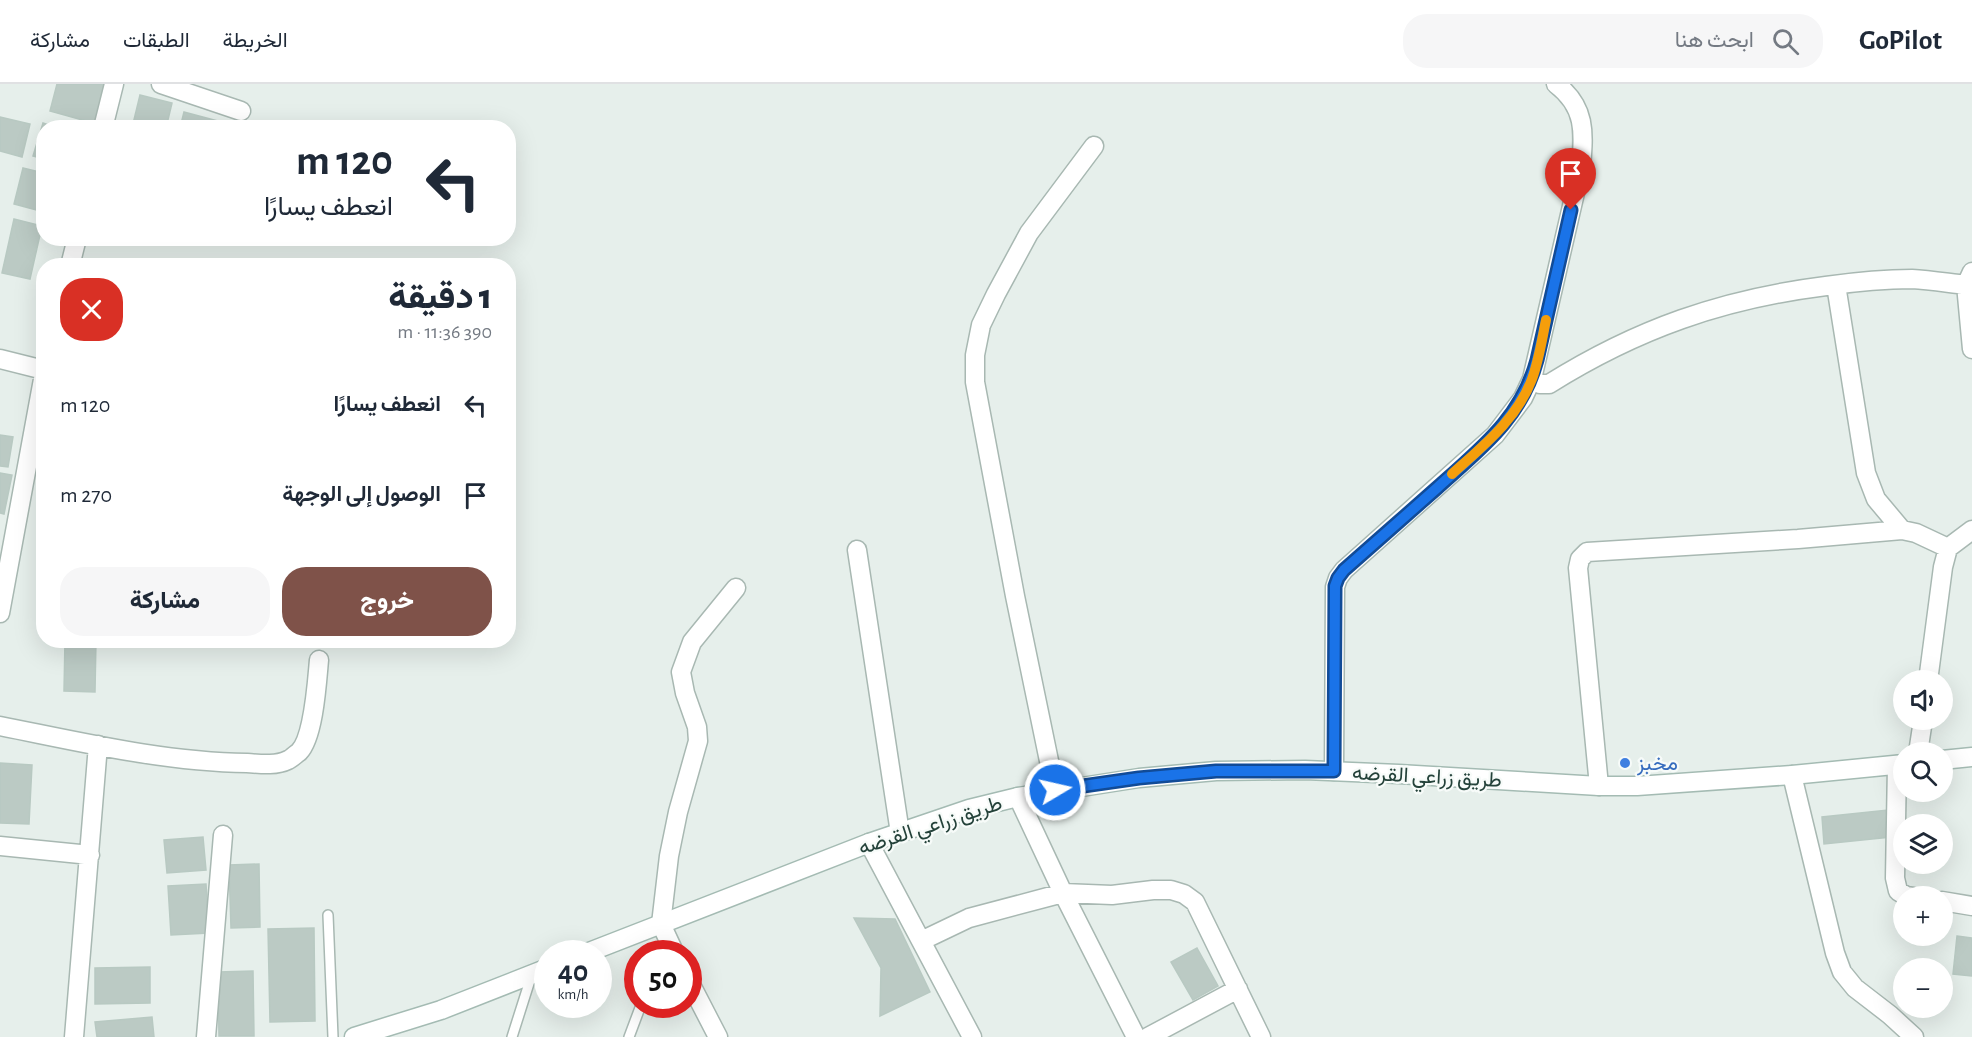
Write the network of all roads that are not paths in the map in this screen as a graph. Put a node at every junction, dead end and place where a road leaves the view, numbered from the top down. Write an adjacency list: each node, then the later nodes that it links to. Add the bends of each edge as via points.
1 (114, 84): 5 (street)
2 (161, 84): 4 (street)
3 (1556, 84): 12 (street, via 1574,102 1584,134 1581,166)
4 (241, 111)
5 (106, 120)
6 (1094, 146): 30 (street, via 1029,233 981,325 975,355 975,382)
7 (1969, 279): 8 (street); 9 (street)
8 (1836, 285): 12 (street, via 1764,296 1691,315 1606,350 1549,384); 15 (street, via 1866,473 1876,499)
9 (1972, 349)
10 (0, 359): 11 (street)
11 (36, 370)
12 (1532, 379): 27 (street, via 1495,435 1338,578)
13 (36, 416): 19 (street)
14 (1972, 530): 16 (street)
15 (1902, 531): 16 (street); 29 (street, via 1583,555 1578,576)
16 (1948, 548): 21 (street)
17 (857, 550): 33 (street)
18 (736, 588): 43 (street, via 692,642 681,672 698,741 669,856)
19 (0, 613)
20 (319, 660): 23 (street, via 308,732 301,750 288,760 270,764 193,760)
21 (1929, 670)
22 (0, 726): 23 (street)
23 (98, 745): 37 (street)
24 (1972, 757): 25 (street)
25 (1953, 759)
26 (1893, 765): 28 (street, طريق زراعي القرضه)
27 (1334, 771): 29 (street, طريق زراعي القرضه); 30 (street, طريق زراعي القرضه, via 1216,771)
28 (1792, 775): 29 (street, طريق زراعي القرضه); 62 (street, via 1842,972 1855,988)
29 (1599, 786)
30 (1055, 790): 31 (street, طريق زراعي القرضه)
31 (1018, 797): 33 (street, طريق زراعي القرضه); 39 (street)
32 (1898, 802): 38 (street)
33 (900, 833): 35 (street, طريق زراعي القرضه)
34 (223, 835): 52 (street)
35 (869, 843): 44 (street, طريق زراعي القرضه); 45 (street)
36 (0, 846): 37 (street)
37 (90, 855): 51 (street)
38 (1897, 886)
39 (1063, 893): 45 (street, via 969,918); 48 (street, via 1112,895 1171,890 1184,894 1195,902); 59 (street)
40 (1953, 903): 41 (street)
41 (1972, 906)
42 (328, 915): 53 (lane)
43 (666, 940)
44 (672, 940)
45 (921, 941): 58 (street)
46 (534, 973): 54 (street, via 441,1010)
47 (534, 985): 55 (lane)
48 (1238, 989): 60 (street); 61 (street)
49 (702, 1007): 57 (street)
50 (636, 1018): 56 (lane)
51 (75, 1037)
52 (206, 1037)
53 (333, 1037)
54 (354, 1037)
55 (512, 1037)
56 (629, 1037)
57 (718, 1037)
58 (972, 1037)
59 (1136, 1037)
60 (1148, 1037)
61 (1261, 1037)
62 (1914, 1037)

